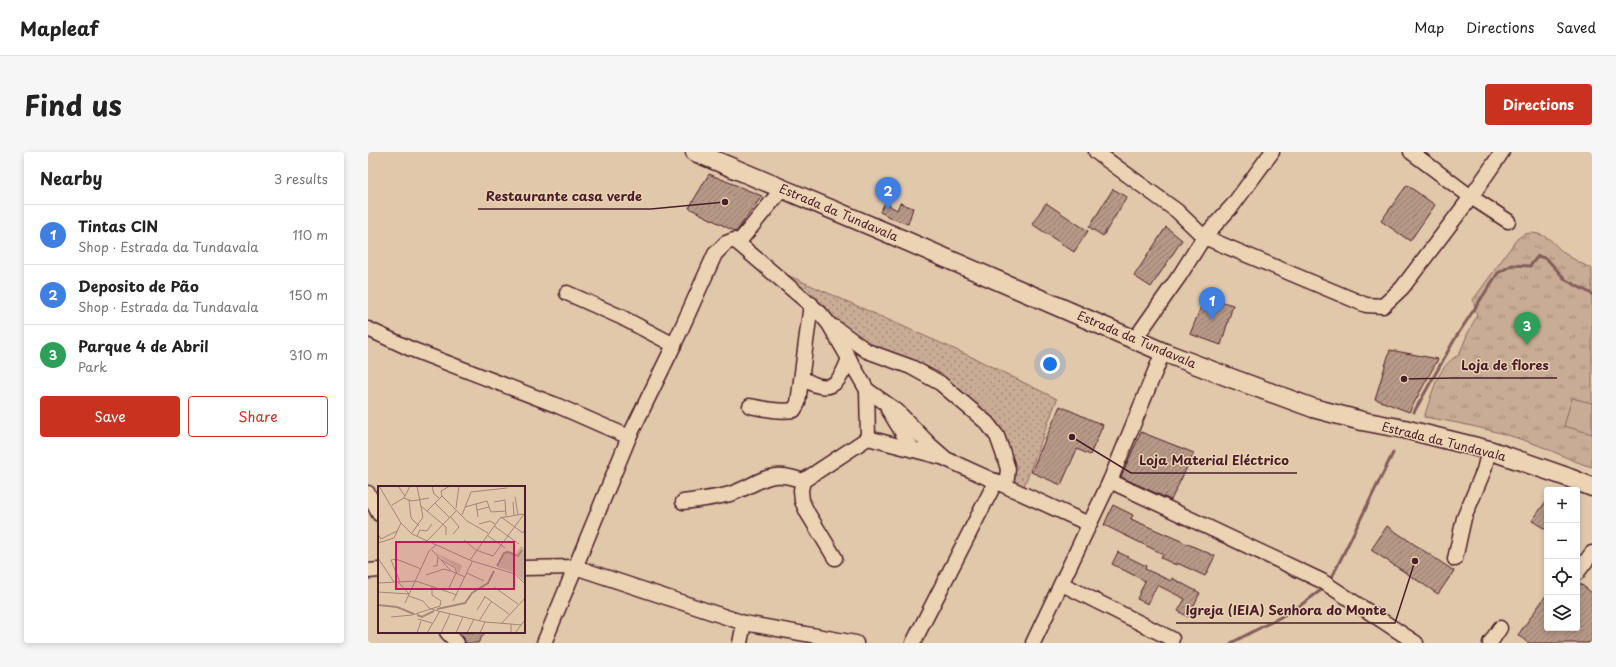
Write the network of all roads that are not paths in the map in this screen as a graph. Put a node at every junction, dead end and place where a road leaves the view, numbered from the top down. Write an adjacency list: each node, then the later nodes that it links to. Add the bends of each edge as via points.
1 (695, 152): 6 (main road, Estrada da Tundavala)
2 (1096, 152): 9 (street, via 1177,211)
3 (1272, 152): 9 (street, via 1233,205)
4 (1412, 152): 7 (street)
5 (1502, 152): 7 (street)
6 (783, 188): 10 (street); 15 (main road, Estrada da Tundavala)
7 (1471, 197): 8 (street); 9 (street, via 1402,288 1383,306 1366,305)
8 (1508, 221)
9 (1204, 237): 15 (street)
10 (738, 243): 12 (street); 16 (street, via 734,240 726,243 715,254)
11 (567, 293): 16 (street, via 621,317)
12 (811, 304): 13 (street); 19 (street)
13 (829, 324): 18 (street); 30 (street, via 867,351 911,367 940,383 987,423 997,436 1008,469)
14 (368, 329): 23 (street)
15 (1135, 339): 17 (main road, Estrada da Tundavala)
16 (674, 345): 23 (street)
17 (1164, 352): 26 (main road, Estrada da Tundavala, via 1313,408); 29 (street)
18 (849, 358): 19 (street, via 839,380 830,385 814,386); 20 (street)
19 (802, 378): 22 (street, via 798,403 794,410 770,410)
20 (867, 390): 21 (street); 24 (street)
21 (882, 400): 25 (street); 27 (street, via 897,411)
22 (750, 406)
23 (629, 437): 39 (street)
24 (868, 438): 25 (street); 28 (street)
25 (913, 450): 27 (street)
26 (1489, 450): 31 (main road, Estrada da Tundavala); 38 (street, via 1484,470 1464,518)
27 (946, 459): 30 (street)
28 (803, 481): 33 (street, via 789,476 771,476 728,494); 37 (street, via 802,501)
29 (1110, 482): 35 (street); 53 (street, via 1322,581)
30 (1001, 483): 35 (street); 51 (street)
31 (1592, 487)
32 (368, 493): 34 (street)
33 (683, 502)
34 (378, 512)
35 (1089, 524): 42 (street)
36 (1592, 553): 41 (street)
37 (835, 558)
38 (1455, 560)
39 (575, 567): 40 (street); 43 (street); 48 (street)
40 (525, 568)
41 (1580, 569)
42 (1062, 584): 46 (street); 52 (street)
43 (744, 623): 49 (street); 50 (street)
44 (1500, 628): 54 (street)
45 (448, 633): 47 (street)
46 (1172, 639)
47 (457, 643)
48 (544, 643)
49 (740, 643)
50 (856, 643)
51 (913, 643)
52 (1033, 643)
53 (1416, 643)
54 (1490, 643)

